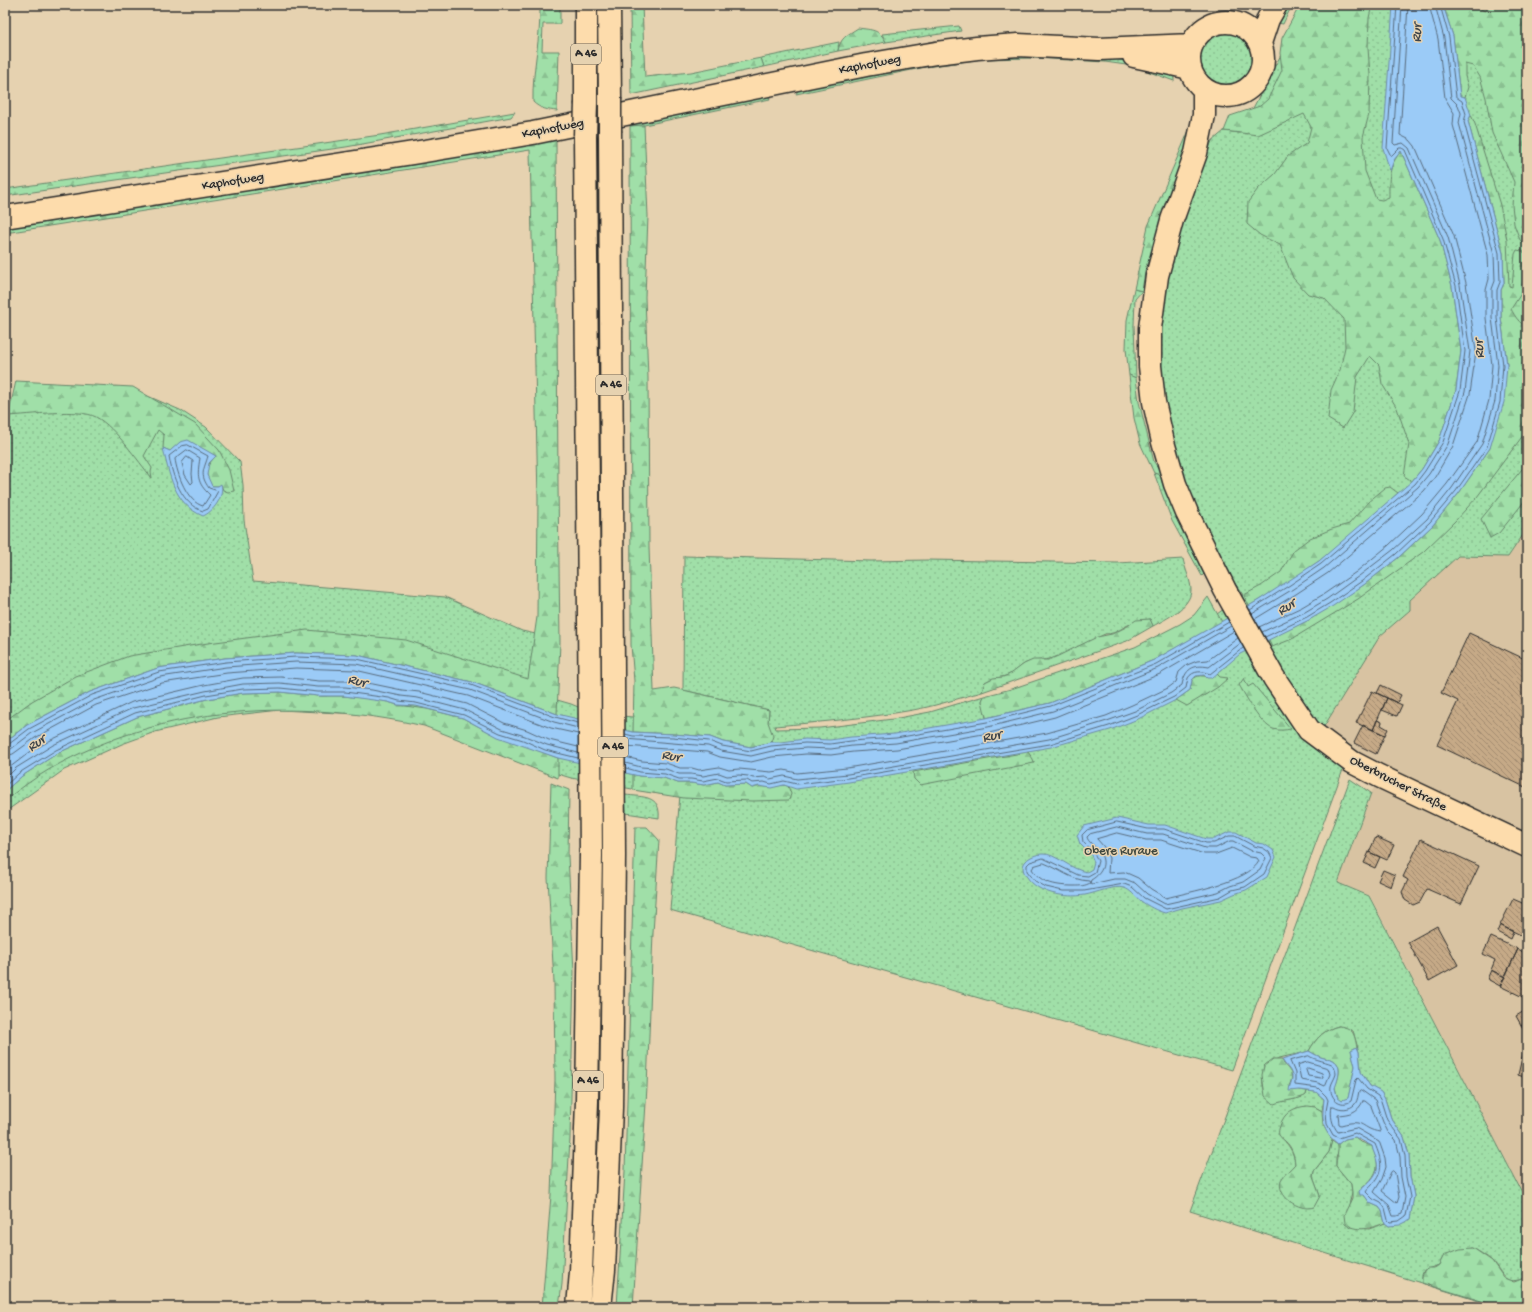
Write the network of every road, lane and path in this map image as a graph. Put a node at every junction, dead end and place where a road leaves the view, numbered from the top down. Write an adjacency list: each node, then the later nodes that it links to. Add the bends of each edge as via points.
1 (586, 5): 15 (main road, A 46, bridge, via 591,856 587,1101)
2 (609, 5): 16 (main road, A 46, bridge, via 614,856 611,1108)
3 (1264, 5): 5 (main road, via 1259,12)
4 (1276, 5): 6 (main road)
5 (1240, 25): 6 (main road, via 1252,32); 7 (main road, via 1226,22 1212,24 1200,33)
6 (1260, 43): 11 (main road, via 1263,54 1258,77 1241,93)
7 (1192, 45): 8 (main road, Kaphofweg); 9 (main road, via 1189,56)
8 (1099, 49): 9 (main road, Kaphofweg); 13 (main road, Kaphofweg, via 1018,45 936,53 533,133)
9 (1190, 68): 10 (main road)
10 (1204, 89): 11 (main road); 12 (main road, via 1204,115)
11 (1230, 96): 12 (main road)
12 (1196, 153): 14 (main road, Oberbrucher Straße, via 1172,220 1157,276 1150,328 1150,366 1157,415 1175,484 1187,512 1225,590 1274,678 1309,730 1352,762)
13 (5, 217)
14 (1527, 846)
15 (578, 1307)
16 (600, 1307)

